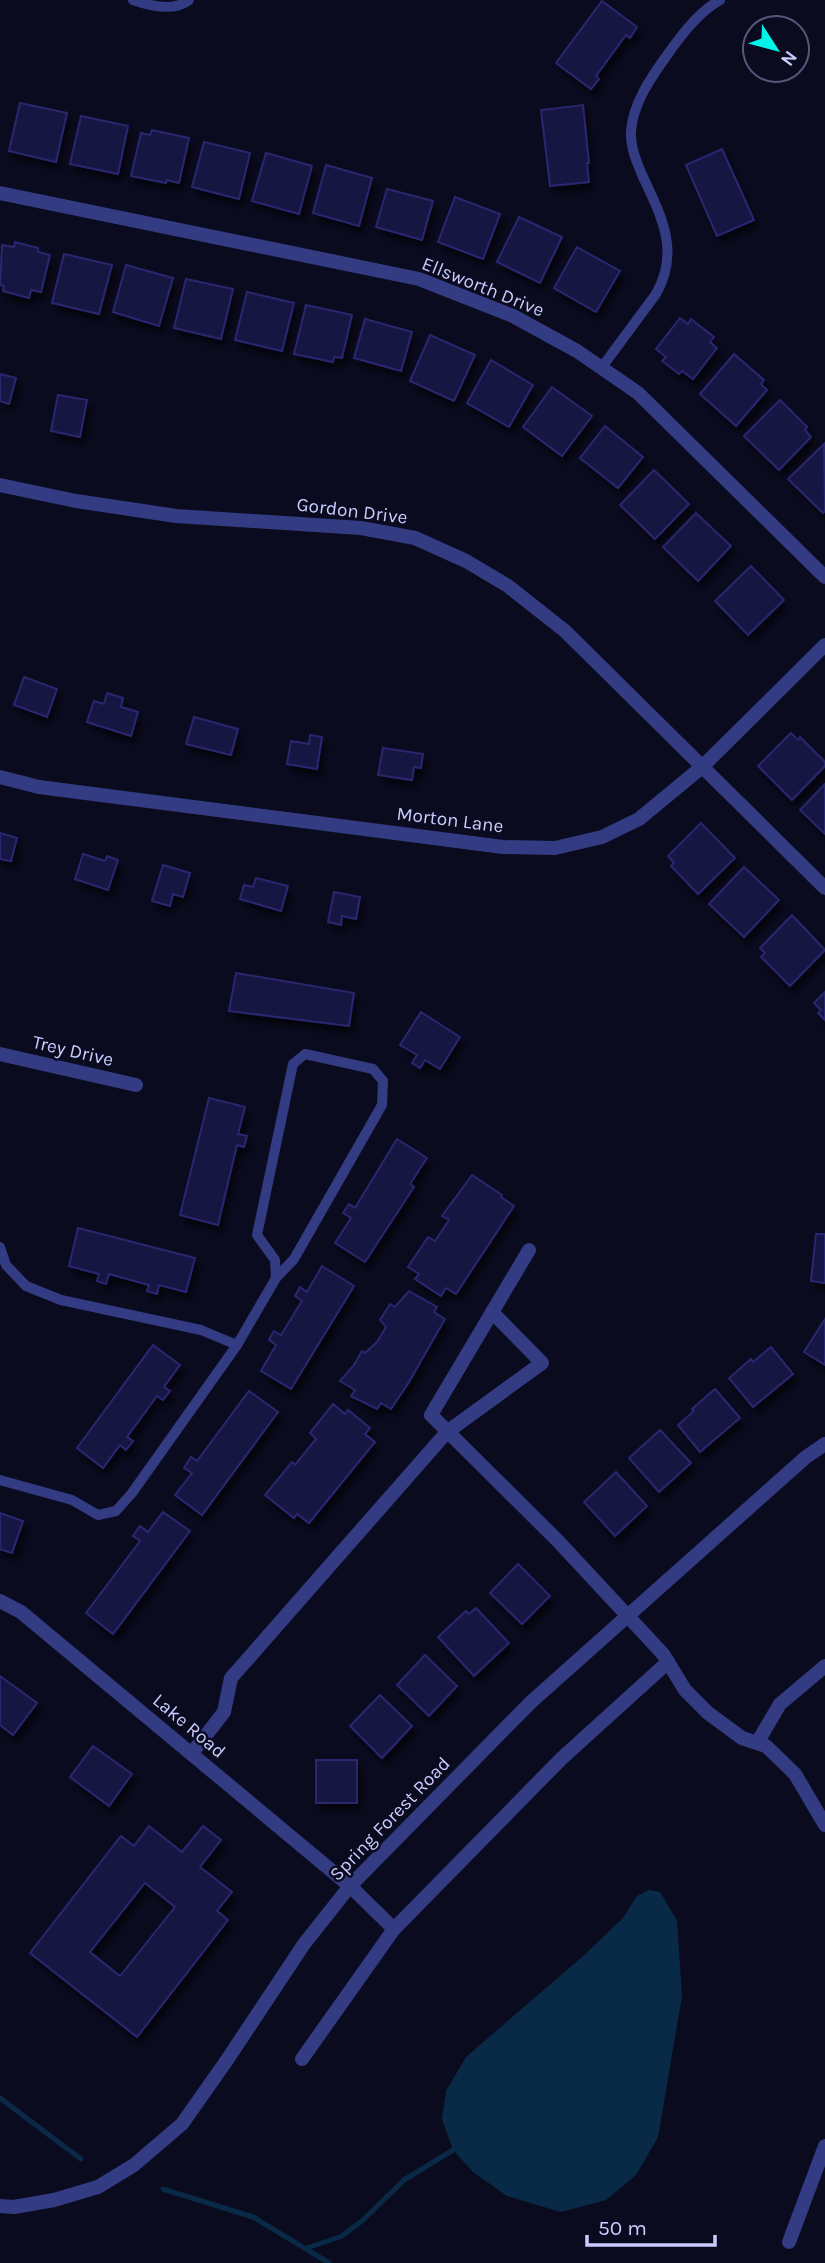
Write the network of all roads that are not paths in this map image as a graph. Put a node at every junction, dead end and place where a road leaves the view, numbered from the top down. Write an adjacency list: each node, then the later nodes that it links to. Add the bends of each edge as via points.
1 (133, 0): 2 (lane, via 169,7)
2 (189, 0)
3 (720, 0): 5 (lane, via 688,29 642,94 632,143 662,221 669,258 656,294)
4 (0, 193): 5 (street, Ellsworth Drive, via 419,279 513,316)
5 (602, 368): 7 (street, Ellsworth Drive, via 638,393)
6 (0, 485): 9 (street, Gordon Drive, via 176,516 361,528 415,538 508,586 565,631)
7 (825, 577)
8 (825, 645): 9 (street, Morton Lane)
9 (702, 766): 10 (street, Morton Lane, via 639,819 601,837 555,848 503,847 39,788); 11 (street, Gordon Drive)
10 (0, 777)
11 (825, 888)
12 (0, 1054): 13 (street, Trey Drive)
13 (136, 1085)
14 (0, 1247): 18 (lane, via 6,1265 26,1286 61,1300 201,1330)
15 (529, 1250): 17 (street)
16 (276, 1278): 16 (lane, via 275,1260 257,1235 293,1064 305,1054 373,1069 383,1081 383,1105 294,1259); 18 (lane)
17 (492, 1312): 19 (street, via 431,1415); 19 (street, via 542,1363)
18 (237, 1345): 21 (lane, via 116,1511 99,1515 72,1500)
19 (447, 1432): 23 (street); 27 (street, via 231,1678 224,1712)
20 (825, 1444): 23 (street, Spring Forest Road)
21 (0, 1480)
22 (0, 1601): 27 (street, Lake Road, via 21,1612)
23 (628, 1616): 24 (street); 29 (street, Spring Forest Road, via 531,1702)
24 (668, 1662): 26 (street, via 685,1690 708,1713 742,1738); 30 (street, via 561,1759)
25 (825, 1666): 26 (street, via 780,1704)
26 (757, 1743): 28 (street, via 795,1774)
27 (192, 1753): 29 (street, Lake Road)
28 (825, 1825)
29 (350, 1886): 30 (street, Lake Road); 33 (street, Spring Forest Road, via 304,1944 182,2124 134,2165 98,2186 54,2200)
30 (394, 1929): 31 (street)
31 (302, 2059)
32 (825, 2146): 34 (street)
33 (0, 2206)
34 (789, 2242)

